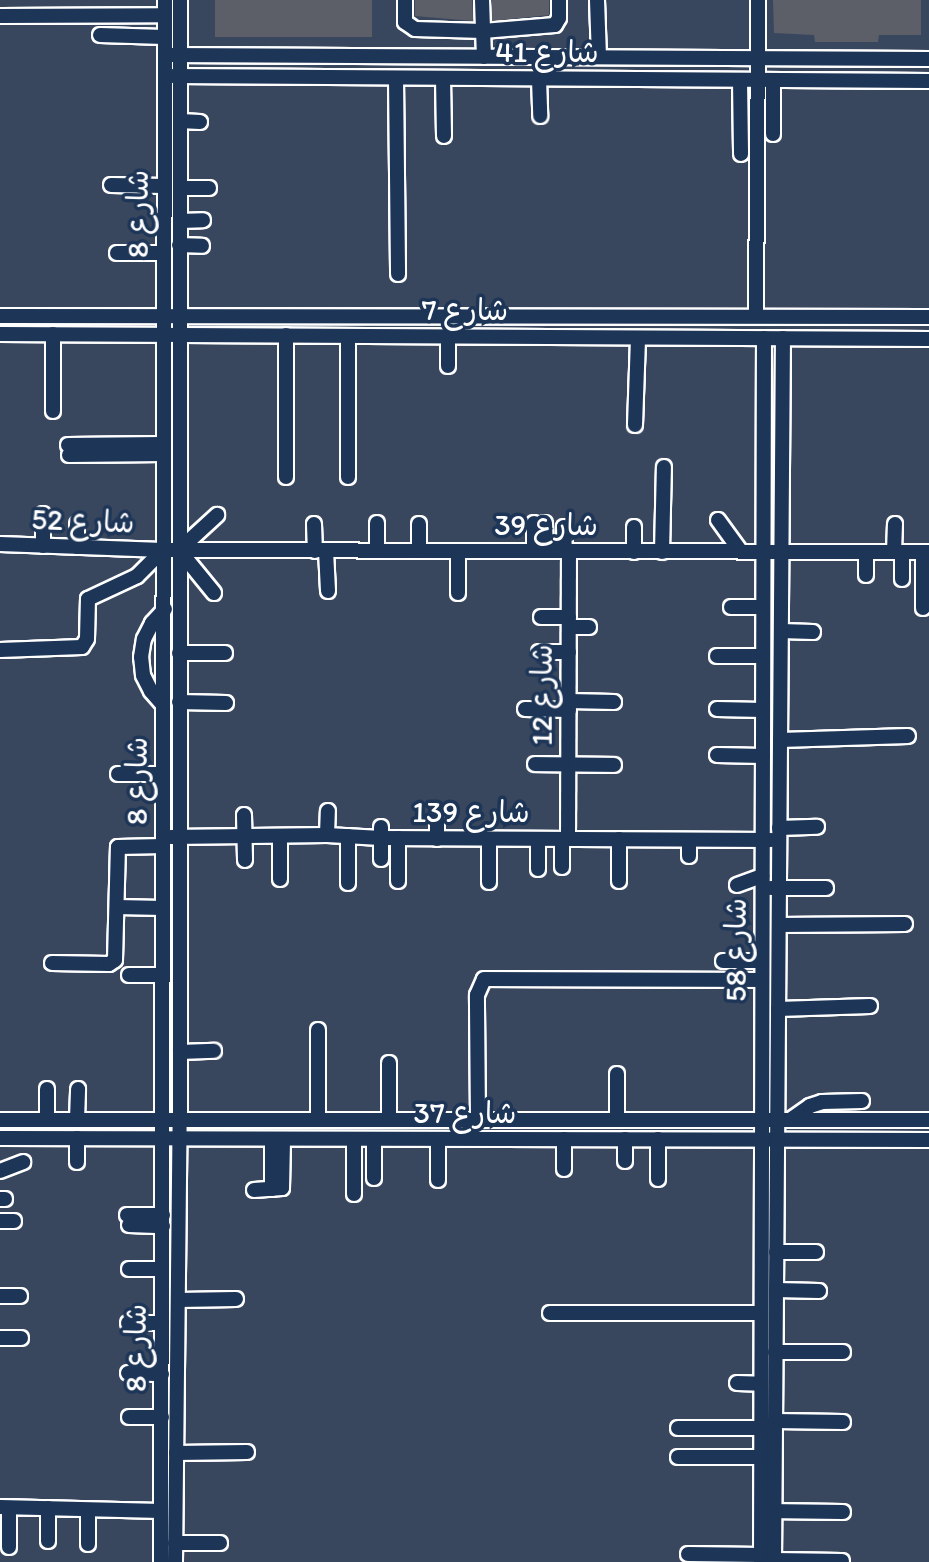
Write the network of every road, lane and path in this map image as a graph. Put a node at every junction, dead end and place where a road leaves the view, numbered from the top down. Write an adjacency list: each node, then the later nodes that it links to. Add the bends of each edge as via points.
1 (164, 0): 8 (street, شارع 8)
2 (180, 0): 14 (street, شارع 8)
3 (405, 0): 10 (street, via 405,22 415,29)
4 (482, 0): 10 (street)
5 (559, 0): 10 (street, via 555,25)
6 (597, 0): 16 (street)
7 (758, 0): 17 (street)
8 (164, 15): 9 (street); 12 (street, شارع 8)
9 (0, 16)
10 (483, 31): 15 (street)
11 (100, 35): 12 (street)
12 (164, 37): 13 (street, شارع 8)
13 (164, 55): 14 (street, شارع 41); 19 (street, شارع 8)
14 (180, 55): 15 (street, شارع 41); 20 (street, شارع 8)
15 (484, 57): 16 (street, شارع 41)
16 (600, 57): 17 (street, شارع 41)
17 (758, 58): 18 (street, شارع 41); 25 (street)
18 (929, 59)
19 (164, 76): 20 (street, شارع 41); 35 (street, شارع 8)
20 (180, 76): 21 (street, شارع 41); 29 (street, شارع 8)
21 (396, 78): 22 (street, شارع 41); 44 (street)
22 (443, 78): 23 (street, شارع 41); 32 (street)
23 (539, 79): 24 (street, شارع 41); 28 (street)
24 (740, 80): 25 (street, شارع 41); 33 (street)
25 (755, 80): 26 (street, شارع 41); 48 (street)
26 (772, 80): 27 (street, شارع 41); 31 (street)
27 (929, 81)
28 (540, 116)
29 (180, 121): 30 (street); 36 (street, شارع 8)
30 (200, 122)
31 (773, 134)
32 (444, 136)
33 (741, 153)
34 (111, 185): 35 (street)
35 (164, 187): 43 (street, شارع 8)
36 (180, 188): 37 (street); 39 (street, شارع 8)
37 (209, 188)
38 (203, 220): 39 (street)
39 (180, 221): 40 (street, شارع 8)
40 (179, 245): 41 (street); 47 (street, شارع 8)
41 (202, 246)
42 (117, 253): 43 (street)
43 (164, 253): 46 (street, شارع 8)
44 (398, 275)
45 (0, 316): 46 (street, شارع 7)
46 (164, 316): 47 (street, شارع 7); 52 (street, شارع 8)
47 (179, 316): 48 (street, شارع 7); 53 (street, شارع 8)
48 (756, 316): 49 (street, شارع 7)
49 (929, 317)
50 (0, 334): 51 (street, شارع 7)
51 (53, 334): 52 (street, شارع 7); 62 (street)
52 (163, 335): 53 (street, شارع 7); 65 (street, شارع 8)
53 (179, 335): 54 (street, شارع 7); 84 (street, شارع 8)
54 (286, 335): 55 (street, شارع 7); 67 (street)
55 (348, 336): 56 (street, شارع 7); 68 (street)
56 (448, 337): 57 (street, شارع 7); 61 (street)
57 (638, 338): 58 (street, شارع 7); 63 (street)
58 (764, 338): 59 (street, شارع 7); 94 (street, شارع 58)
59 (783, 338): 60 (street, شارع 7); 95 (street, شارع 58)
60 (929, 339)
61 (448, 366)
62 (53, 411)
63 (635, 425)
64 (68, 449): 65 (street)
65 (164, 449): 83 (street, شارع 8)
66 (664, 467): 92 (street)
67 (286, 477)
68 (348, 477)
69 (43, 514): 81 (street)
70 (217, 515): 84 (street)
71 (718, 520): 93 (street)
72 (377, 523): 86 (street)
73 (540, 523): 89 (street)
74 (77, 524): 82 (street)
75 (314, 524): 85 (street)
76 (419, 524): 87 (street)
77 (895, 524): 97 (street)
78 (564, 527): 90 (street, شارع 12)
79 (634, 527): 91 (street)
80 (0, 544): 81 (street, شارع 52)
81 (43, 546): 82 (street, شارع 52)
82 (78, 547): 83 (street, شارع 52)
83 (163, 550): 84 (street, شارع 39); 107 (street, شارع 8); 113 (street, via 138,576 92,595 82,648)
84 (179, 550): 85 (street, شارع 39); 102 (street); 116 (street, شارع 8)
85 (320, 551): 86 (street, شارع 39); 101 (street)
86 (377, 551): 87 (street, شارع 39)
87 (419, 551): 88 (street, شارع 39)
88 (458, 551): 89 (street, شارع 39); 103 (street)
89 (540, 551): 90 (street, شارع 39)
90 (567, 551): 91 (street, شارع 39); 109 (street, شارع 12)
91 (634, 551): 92 (street, شارع 39)
92 (662, 552): 93 (street, شارع 39)
93 (741, 552): 94 (street, شارع 39)
94 (763, 552): 95 (street, شارع 39); 105 (street, شارع 58)
95 (782, 552): 96 (street, شارع 39); 111 (street, شارع 58)
96 (866, 552): 97 (street, شارع 39); 99 (street)
97 (898, 552): 98 (street, شارع 39); 100 (street)
98 (926, 552): 106 (street)
99 (866, 575)
100 (902, 579)
101 (328, 591)
102 (214, 593)
103 (458, 593)
104 (731, 607): 105 (street)
105 (763, 607): 119 (street, شارع 58)
106 (923, 608)
107 (165, 609): 123 (street, شارع 8); 123 (street, via 152,623 141,657 147,683)
108 (541, 617): 109 (street)
109 (569, 622): 110 (street); 115 (street, شارع 12)
110 (589, 627)
111 (781, 631): 112 (street); 129 (street, شارع 58)
112 (813, 632)
113 (0, 650)
114 (539, 652): 115 (street)
115 (569, 652): 124 (street, شارع 12)
116 (179, 653): 117 (street); 120 (street, شارع 8)
117 (225, 653)
118 (717, 656): 119 (street)
119 (763, 656): 127 (street, شارع 58)
120 (179, 702): 122 (street); 147 (street, شارع 8)
121 (614, 702): 124 (street)
122 (226, 703)
123 (163, 705): 136 (street, شارع 8)
124 (569, 705): 125 (street); 130 (street, شارع 12)
125 (525, 709)
126 (717, 709): 127 (street)
127 (763, 710): 132 (street, شارع 58)
128 (908, 736): 129 (street)
129 (780, 740): 142 (street, شارع 58)
130 (569, 760): 133 (street); 134 (street); 152 (street, شارع 12)
131 (717, 760): 132 (street)
132 (763, 760): 155 (street, شارع 58)
133 (614, 761)
134 (535, 764)
135 (118, 774): 136 (street)
136 (163, 775): 156 (street, شارع 8)
137 (328, 811): 143 (street)
138 (244, 815): 144 (street)
139 (437, 818): 149 (street)
140 (817, 827): 142 (street, شارع 139)
141 (381, 833): 146 (street, شارع 139); 148 (street, شارع 139); 158 (street)
142 (779, 834): 155 (street, شارع 139); 169 (street, شارع 58)
143 (327, 835): 145 (street, شارع 139); 146 (street, شارع 139)
144 (245, 836): 145 (street, شارع 139); 147 (street, شارع 139); 159 (street)
145 (280, 836): 162 (street)
146 (348, 836): 166 (street)
147 (179, 837): 156 (street, شارع 139); 185 (street, شارع 8)
148 (398, 838): 149 (street, شارع 139); 163 (street)
149 (437, 839): 150 (street, شارع 139)
150 (489, 839): 151 (street, شارع 139); 167 (street)
151 (538, 839): 152 (street, شارع 139); 161 (street)
152 (565, 839): 153 (street, شارع 139); 160 (street, شارع 12)
153 (619, 839): 154 (street, شارع 139); 164 (street)
154 (690, 840): 155 (street, شارع 139); 157 (street)
155 (762, 840): 165 (street, شارع 58)
156 (163, 846): 171 (street, شارع 139, via 118,851); 172 (street, شارع 8)
157 (690, 856)
158 (381, 859)
159 (245, 860)
160 (562, 867)
161 (538, 869)
162 (280, 879)
163 (398, 881)
164 (619, 881)
165 (762, 882): 168 (street); 169 (street); 176 (street, شارع 58)
166 (348, 883)
167 (489, 883)
168 (737, 886)
169 (779, 888): 170 (street); 173 (street, شارع 58)
170 (826, 888)
171 (117, 907): 172 (street); 177 (street, via 115,960 110,964)
172 (163, 908): 179 (street, شارع 8)
173 (779, 925): 174 (street); 182 (street, شارع 58)
174 (905, 925)
175 (723, 961): 176 (street)
176 (762, 961): 180 (street, شارع 58)
177 (52, 964)
178 (129, 975): 179 (street)
179 (163, 975): 191 (street, شارع 8)
180 (762, 980): 198 (street, via 484,979 477,995); 200 (street, شارع 58)
181 (870, 1006): 182 (street)
182 (778, 1009): 201 (street, شارع 58)
183 (318, 1030): 193 (street)
184 (214, 1051): 185 (street)
185 (180, 1052): 192 (street, شارع 8)
186 (389, 1063): 197 (street)
187 (617, 1074): 199 (street)
188 (47, 1089): 195 (street)
189 (78, 1089): 196 (street)
190 (862, 1101): 201 (street, via 822,1102)
191 (163, 1119): 192 (street, شارع 37); 196 (street, شارع 37); 205 (street, شارع 8)
192 (180, 1119): 193 (street, شارع 37); 206 (street, شارع 8)
193 (318, 1119): 197 (street, شارع 37)
194 (0, 1120): 195 (street, شارع 37)
195 (47, 1120): 196 (street, شارع 37)
196 (77, 1120)
197 (389, 1120): 198 (street, شارع 37)
198 (478, 1120): 199 (street, شارع 37)
199 (617, 1120): 200 (street, شارع 37)
200 (762, 1120): 201 (street, شارع 37); 214 (street, شارع 58)
201 (784, 1120): 202 (street, شارع 37); 215 (street, شارع 58)
202 (929, 1120)
203 (0, 1138): 204 (street, شارع 37)
204 (77, 1138): 205 (street, شارع 37); 219 (street)
205 (163, 1138): 206 (street, شارع 37); 228 (street, شارع 8)
206 (180, 1139): 207 (street, شارع 37); 238 (street, شارع 8)
207 (277, 1139): 208 (street, شارع 37); 225 (street, via 277,1189)
208 (354, 1139): 209 (street, شارع 37); 226 (street)
209 (374, 1139): 210 (street, شارع 37); 222 (street)
210 (438, 1139): 211 (street, شارع 37); 224 (street)
211 (564, 1139): 212 (street, شارع 37); 220 (street)
212 (625, 1139): 213 (street, شارع 37); 217 (street)
213 (658, 1139): 214 (street, شارع 37); 223 (street)
214 (762, 1140): 215 (street, شارع 37); 240 (street, شارع 58)
215 (777, 1140): 216 (street, شارع 37); 229 (street, شارع 58)
216 (929, 1140)
217 (625, 1161)
218 (23, 1162): 221 (street)
219 (77, 1162)
220 (564, 1169)
221 (0, 1171)
222 (374, 1178)
223 (658, 1179)
224 (438, 1180)
225 (254, 1190)
226 (354, 1194)
227 (128, 1220): 228 (street)
228 (163, 1220): 232 (street, شارع 8)
229 (776, 1252): 230 (street); 233 (street, شارع 58)
230 (816, 1252)
231 (129, 1269): 232 (street)
232 (162, 1269): 242 (street, شارع 8)
233 (776, 1290): 234 (street); 245 (street, شارع 58)
234 (819, 1290)
235 (0, 1296): 236 (street)
236 (20, 1296)
237 (236, 1299): 238 (street)
238 (178, 1300): 258 (street, شارع 8)
239 (550, 1313): 240 (street)
240 (761, 1313): 250 (street, شارع 58)
241 (128, 1323): 242 (street)
242 (162, 1323): 248 (street, شارع 8)
243 (0, 1338): 244 (street)
244 (21, 1338)
245 (775, 1352): 246 (street); 253 (street, شارع 58)
246 (843, 1352)
247 (128, 1373): 248 (street)
248 (162, 1374): 252 (street, شارع 8)
249 (737, 1383): 250 (street)
250 (761, 1384): 256 (street, شارع 58)
251 (129, 1417): 252 (street)
252 (162, 1417): 264 (street, شارع 8)
253 (775, 1421): 254 (street); 265 (street, شارع 58)
254 (843, 1422)
255 (678, 1428): 256 (street)
256 (761, 1428): 260 (street, شارع 58)
257 (247, 1452): 258 (street)
258 (176, 1453): 268 (street, شارع 8)
259 (678, 1457): 260 (street)
260 (761, 1457): 265 (street, شارع 58)
261 (4, 1508): 262 (street); 271 (street)
262 (48, 1508): 263 (street); 267 (street)
263 (88, 1510): 264 (street); 270 (street)
264 (161, 1511): 275 (street, شارع 8)
265 (767, 1511): 266 (street); 273 (street, شارع 58)
266 (843, 1512)
267 (48, 1541)
268 (176, 1543): 269 (street); 276 (street, شارع 8)
269 (220, 1543)
270 (88, 1544)
271 (9, 1547)
272 (688, 1554): 273 (street)
273 (767, 1560): 274 (street)
274 (842, 1561)
275 (161, 1562)
276 (175, 1562)

